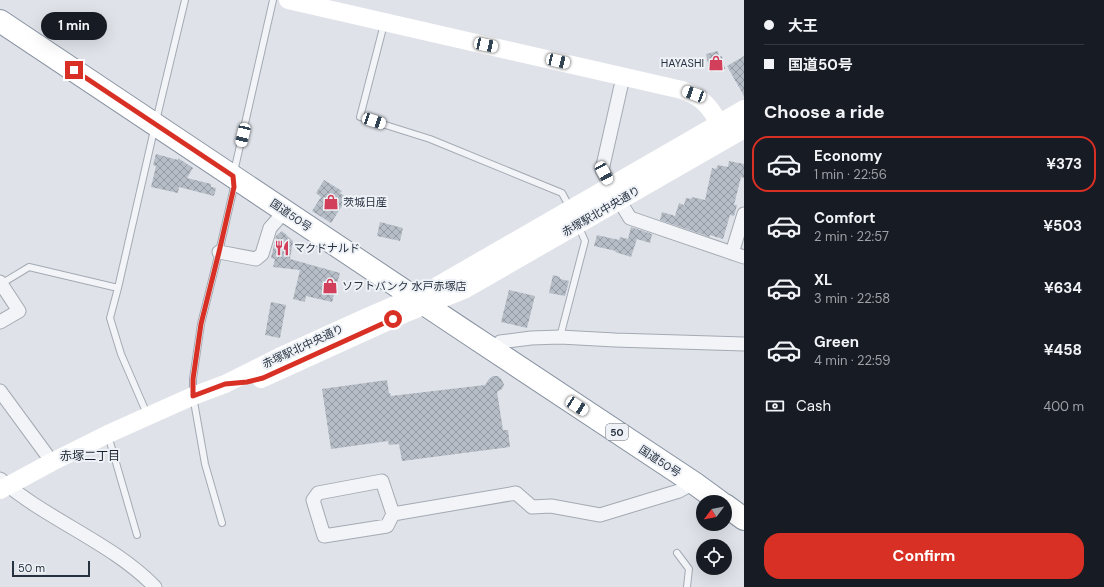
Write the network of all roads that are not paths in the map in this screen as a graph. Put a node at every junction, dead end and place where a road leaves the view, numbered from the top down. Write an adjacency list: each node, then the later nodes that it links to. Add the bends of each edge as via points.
1 (185, 0): 8 (lane)
2 (273, 0): 11 (lane)
3 (288, 0): 5 (street)
4 (0, 21): 8 (highway, 国道50号 / 50)
5 (384, 23): 6 (street); 15 (lane, via 360,117 430,140 562,193)
6 (623, 77): 10 (street, via 694,94 707,105); 12 (street, via 602,170)
7 (744, 109): 10 (street, 赤塚駅北中央通り)
8 (155, 125): 11 (highway, 国道50号 / 50); 19 (lane)
9 (744, 129): 10 (street, 赤塚駅北中央通り)
10 (724, 131): 12 (street, 赤塚駅北中央通り)
11 (233, 176): 13 (highway, 国道50号 / 50); 16 (lane, via 234,187)
12 (615, 193): 15 (street, 赤塚駅北中央通り); 17 (street, via 630,218)
13 (285, 211): 16 (street, via 270,228 262,254 256,259); 20 (highway, 国道50号 / 50)
14 (744, 214): 17 (street)
15 (574, 216): 20 (street, 赤塚駅北中央通り, via 464,290); 22 (lane, via 585,241)
16 (219, 252): 26 (lane, via 201,324)
17 (738, 255)
18 (1, 283): 19 (lane, via 29,267); 21 (street, via 19,311)
19 (118, 288): 27 (lane, via 110,318 121,354)
20 (420, 301): 24 (highway, 国道50号 / 50); 26 (street, 赤塚駅北中央通り, via 263,378 225,384)
21 (0, 322)
22 (560, 337): 23 (street); 24 (street, via 500,342)
23 (744, 344)
24 (494, 351): 30 (highway, 国道50号 / 50)
25 (0, 391): 29 (street)
26 (193, 396): 27 (street, 赤塚駅北中央通り); 36 (lane, via 205,464)
27 (148, 415): 28 (street, 赤塚駅北中央通り)
28 (108, 434): 29 (street, 赤塚駅北中央通り); 37 (lane)
29 (52, 462): 31 (street, 赤塚駅北中央通り)
30 (694, 483): 32 (highway, 国道50号 / 50); 34 (street, via 679,491 600,515 551,506 532,507 516,493)
31 (3, 485): 39 (street, via 136,569)
32 (710, 495)
33 (732, 510): 35 (highway)
34 (393, 514): 34 (street, via 386,526 324,536 313,500 318,493 382,481)
35 (744, 519)
36 (222, 523)
37 (138, 535)
38 (677, 553): 40 (lane, via 689,569)
39 (147, 584)
40 (687, 587)

